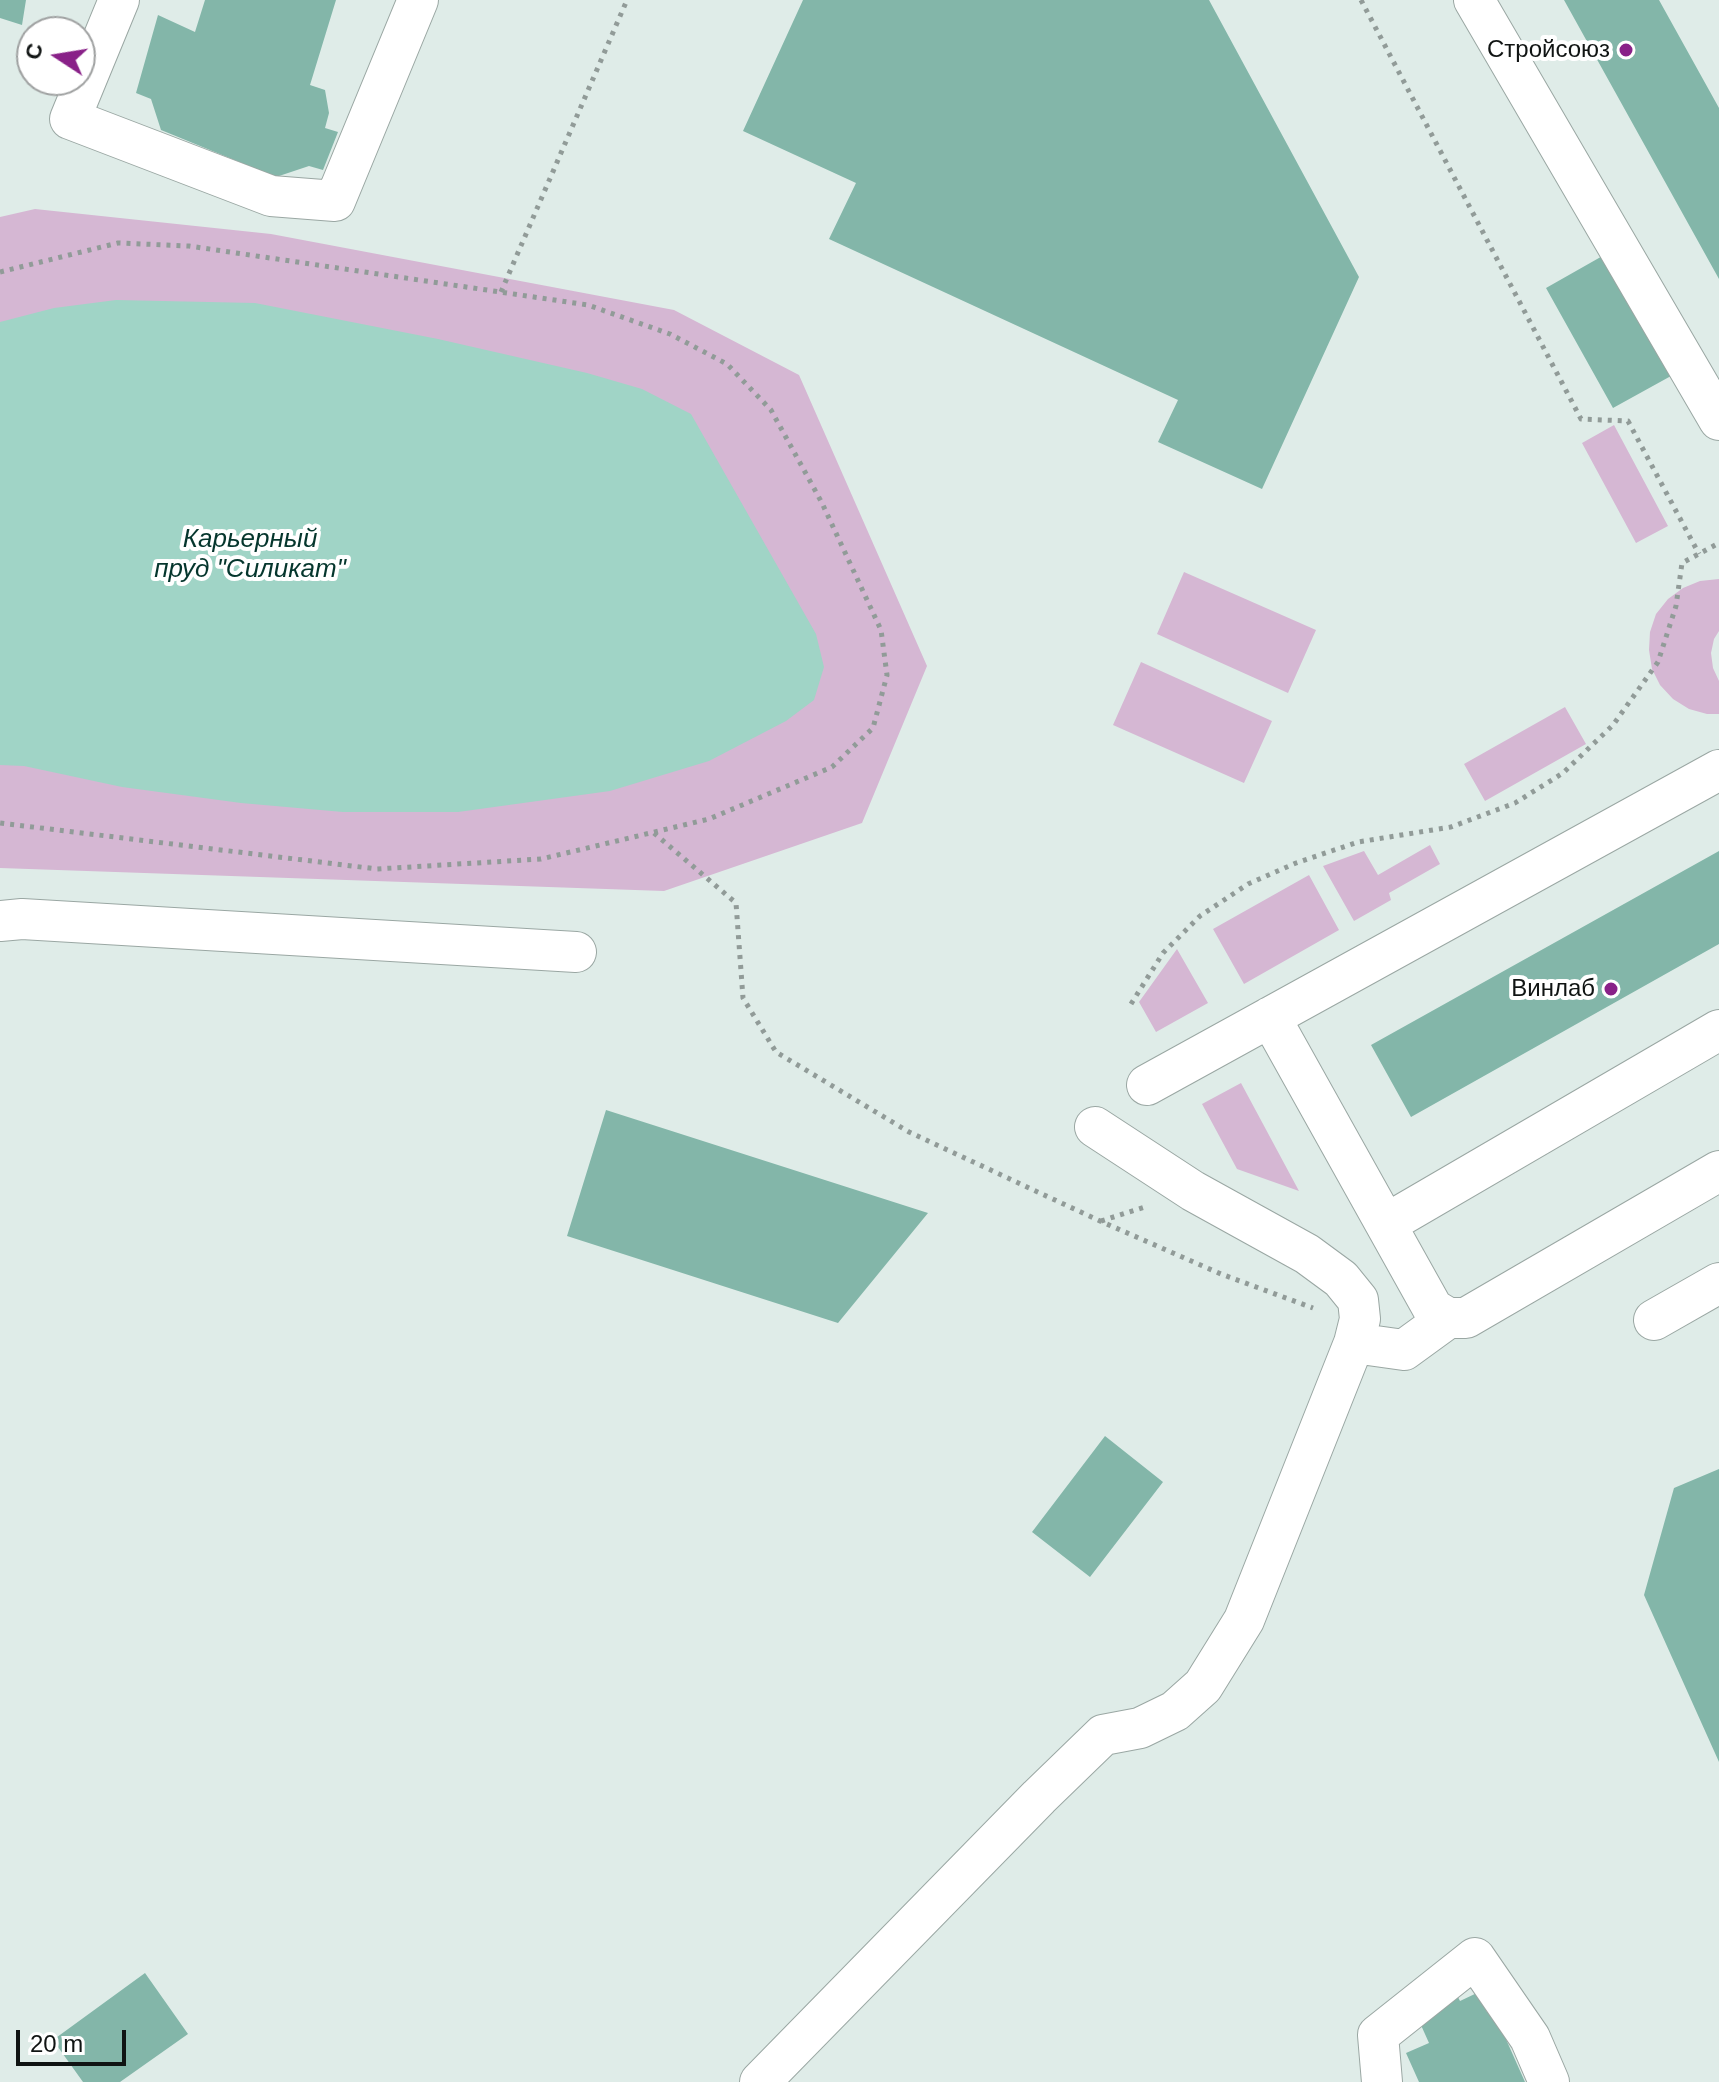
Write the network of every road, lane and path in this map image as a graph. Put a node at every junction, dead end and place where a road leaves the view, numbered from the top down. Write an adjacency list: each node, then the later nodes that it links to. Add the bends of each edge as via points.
1 (119, 0): 2 (street, via 70,119 271,196 335,201)
2 (418, 0)
3 (627, 0): 7 (path)
4 (1361, 0): 10 (path, via 1581,419 1628,421)
5 (1474, 0): 8 (street)
6 (0, 272): 7 (path, via 118,243 189,246)
7 (501, 292): 13 (path, via 588,305 670,334 727,364 771,410 822,503 881,630 887,675 873,728 832,767 709,819)
8 (1719, 420)
9 (1719, 543): 10 (path)
10 (1699, 554): 16 (path, via 1682,563 1676,606 1658,662 1613,725 1563,773 1515,803 1451,827 1358,842 1248,884 1200,916 1163,953)
11 (1719, 770): 17 (street)
12 (0, 823): 13 (path, via 377,869 541,859)
13 (654, 832): 26 (path, via 736,903 743,998 776,1052 909,1132)
14 (0, 921): 15 (street)
15 (576, 952)
16 (1131, 1004)
17 (1270, 1017): 19 (street); 22 (street)
18 (1719, 1030): 22 (street)
19 (1147, 1085)
20 (1095, 1127): 26 (street, via 1330,1270 1358,1300)
21 (1719, 1171): 24 (street, via 1466,1318)
22 (1386, 1224): 24 (street, via 1433,1309)
23 (1719, 1283): 25 (street)
24 (1448, 1318): 26 (street, via 1404,1350)
25 (1654, 1320)
26 (1356, 1334): 28 (street, via 1244,1620 1203,1686 1175,1711 1140,1728 1103,1735)
27 (1387, 2029): 29 (street, via 1378,2035); 30 (street); 31 (street, via 1475,1958 1530,2038)
28 (760, 2082)
29 (1382, 2082)
30 (1404, 2082)
31 (1549, 2082)

